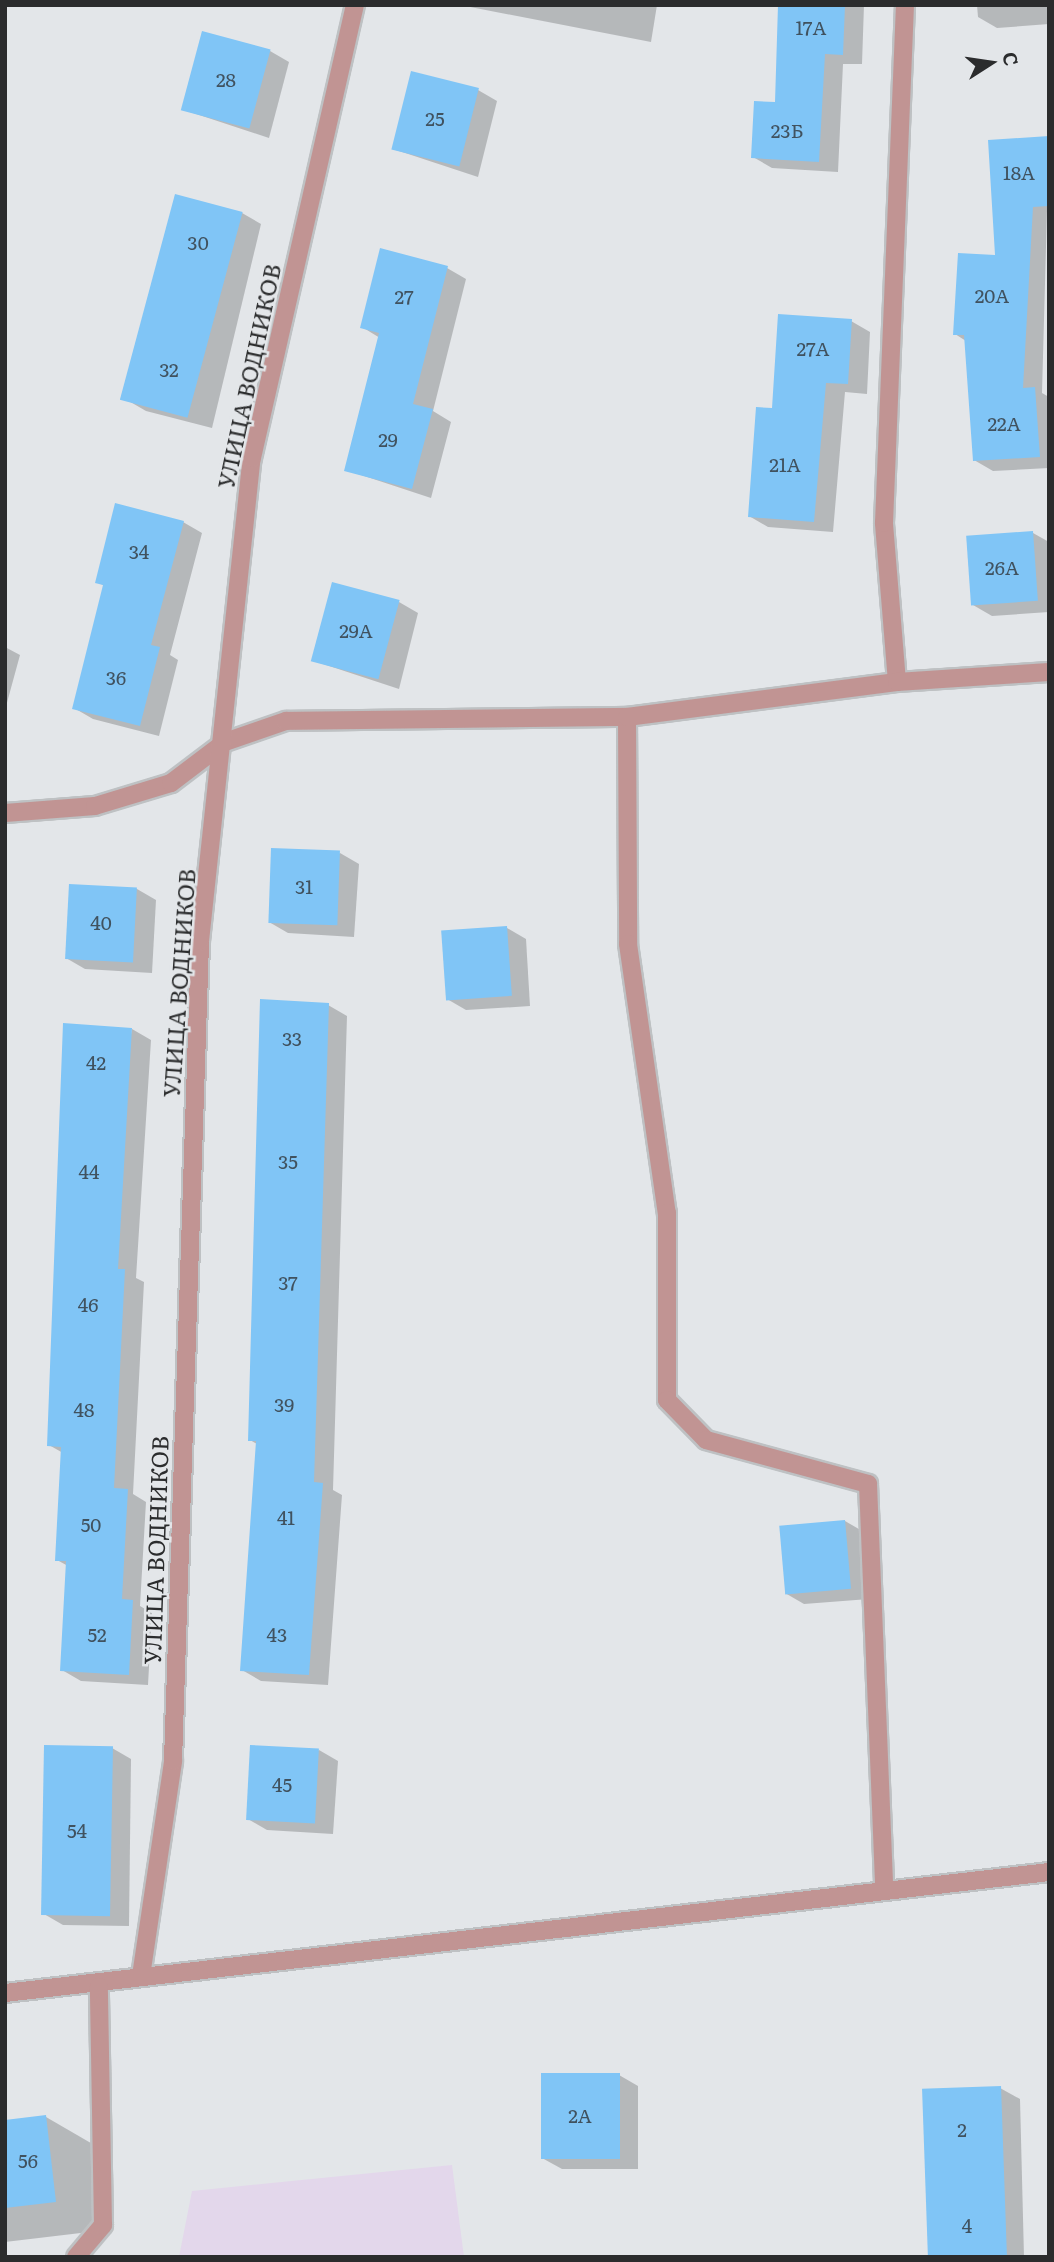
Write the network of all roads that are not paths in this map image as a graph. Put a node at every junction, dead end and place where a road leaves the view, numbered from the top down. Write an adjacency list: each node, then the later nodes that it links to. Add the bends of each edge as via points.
1 (355, 5): 6 (street, УЛИЦА ВОДНИКОВ, via 252,458)
2 (905, 5): 4 (street, via 884,523)
3 (1049, 672): 4 (street)
4 (897, 682): 5 (street)
5 (627, 717): 6 (street, via 286,721); 9 (street, via 628,944 667,1213 667,1400 706,1440 868,1484)
6 (225, 742): 7 (street, via 171,783 95,806); 10 (street, УЛИЦА ВОДНИКОВ, via 200,941 173,1761)
7 (5, 813)
8 (1049, 1872): 9 (street)
9 (884, 1888): 10 (street)
10 (141, 1976): 11 (street)
11 (99, 1987): 12 (street); 13 (street, via 103,2225)
12 (5, 1993)
13 (76, 2257)

